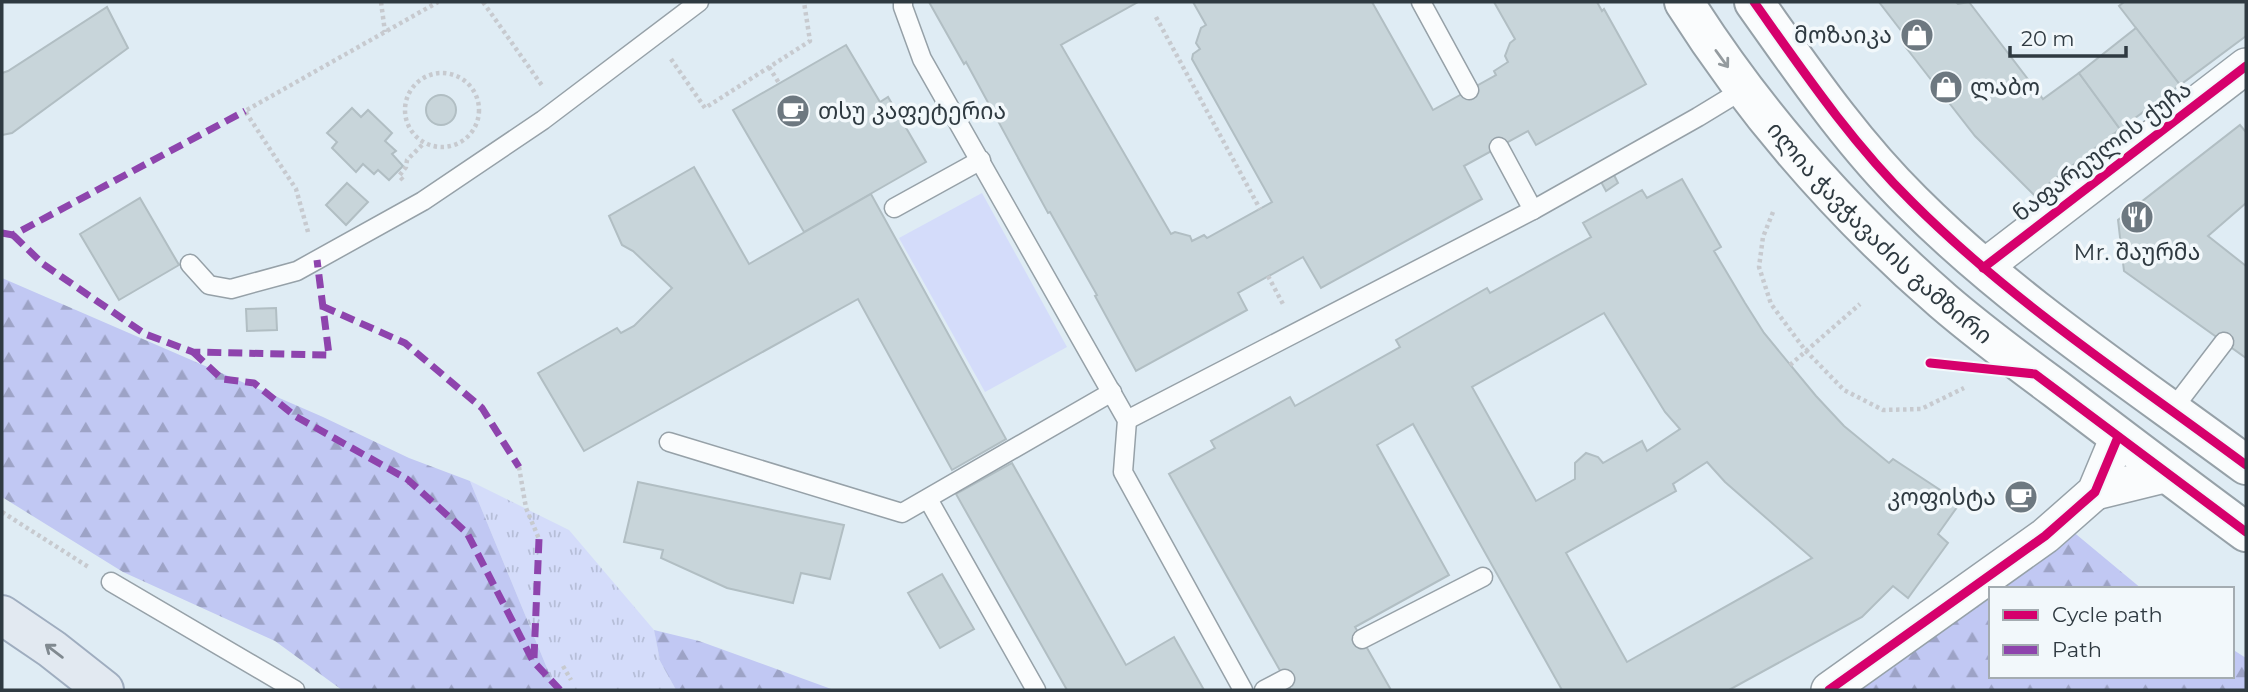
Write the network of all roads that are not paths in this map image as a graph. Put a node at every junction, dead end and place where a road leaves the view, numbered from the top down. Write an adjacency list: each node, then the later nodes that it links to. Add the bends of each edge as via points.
1 (699, 2): 13 (lane, via 423,201 297,271 231,289 209,285)
2 (903, 2): 10 (lane, via 922,59)
3 (1422, 2): 8 (lane)
4 (1684, 2): 7 (main road, ილია ჭავჭავაძის გამზირი, one-way to 7)
5 (1754, 2): 14 (main road, ილია ჭავჭავაძის გამზირი, via 1836,116 1911,201)
6 (2246, 66): 14 (street, ნაფარეულის ქუჩა)
7 (1744, 89): 12 (lane); 19 (main road, ილია ჭავჭავაძის გამზირი, via 1839,203 1944,303)
8 (1469, 90)
9 (1499, 147): 12 (lane)
10 (981, 160): 11 (lane); 16 (lane)
11 (894, 208)
12 (1533, 210): 18 (lane)
13 (190, 264)
14 (1983, 268): 17 (main road, ილია ჭავჭავაძის გამზირი)
15 (2224, 342): 17 (lane)
16 (1112, 392): 18 (lane); 24 (lane)
17 (2172, 410): 21 (main road, ილია ჭავჭავაძის გამზირი)
18 (1127, 420): 34 (lane, via 1123,472)
19 (2118, 437): 22 (main road, ილია ჭავჭავაძის გამზირი); 23 (street)
20 (669, 442): 24 (lane, via 902,513)
21 (2246, 465)
22 (2168, 474): 23 (street); 25 (main road, ილია ჭავჭავაძის გამზირი)
23 (2095, 492): 36 (street, via 2045,536)
24 (928, 499): 33 (lane)
25 (2246, 532)
26 (1483, 577): 29 (lane)
27 (111, 582): 32 (lane)
28 (2, 615): 31 (main road, one-way to 28)
29 (1362, 639)
30 (1285, 679): 35 (lane)
31 (104, 690)
32 (295, 690)
33 (1036, 690)
34 (1243, 690)
35 (1264, 690)
36 (1829, 690)

